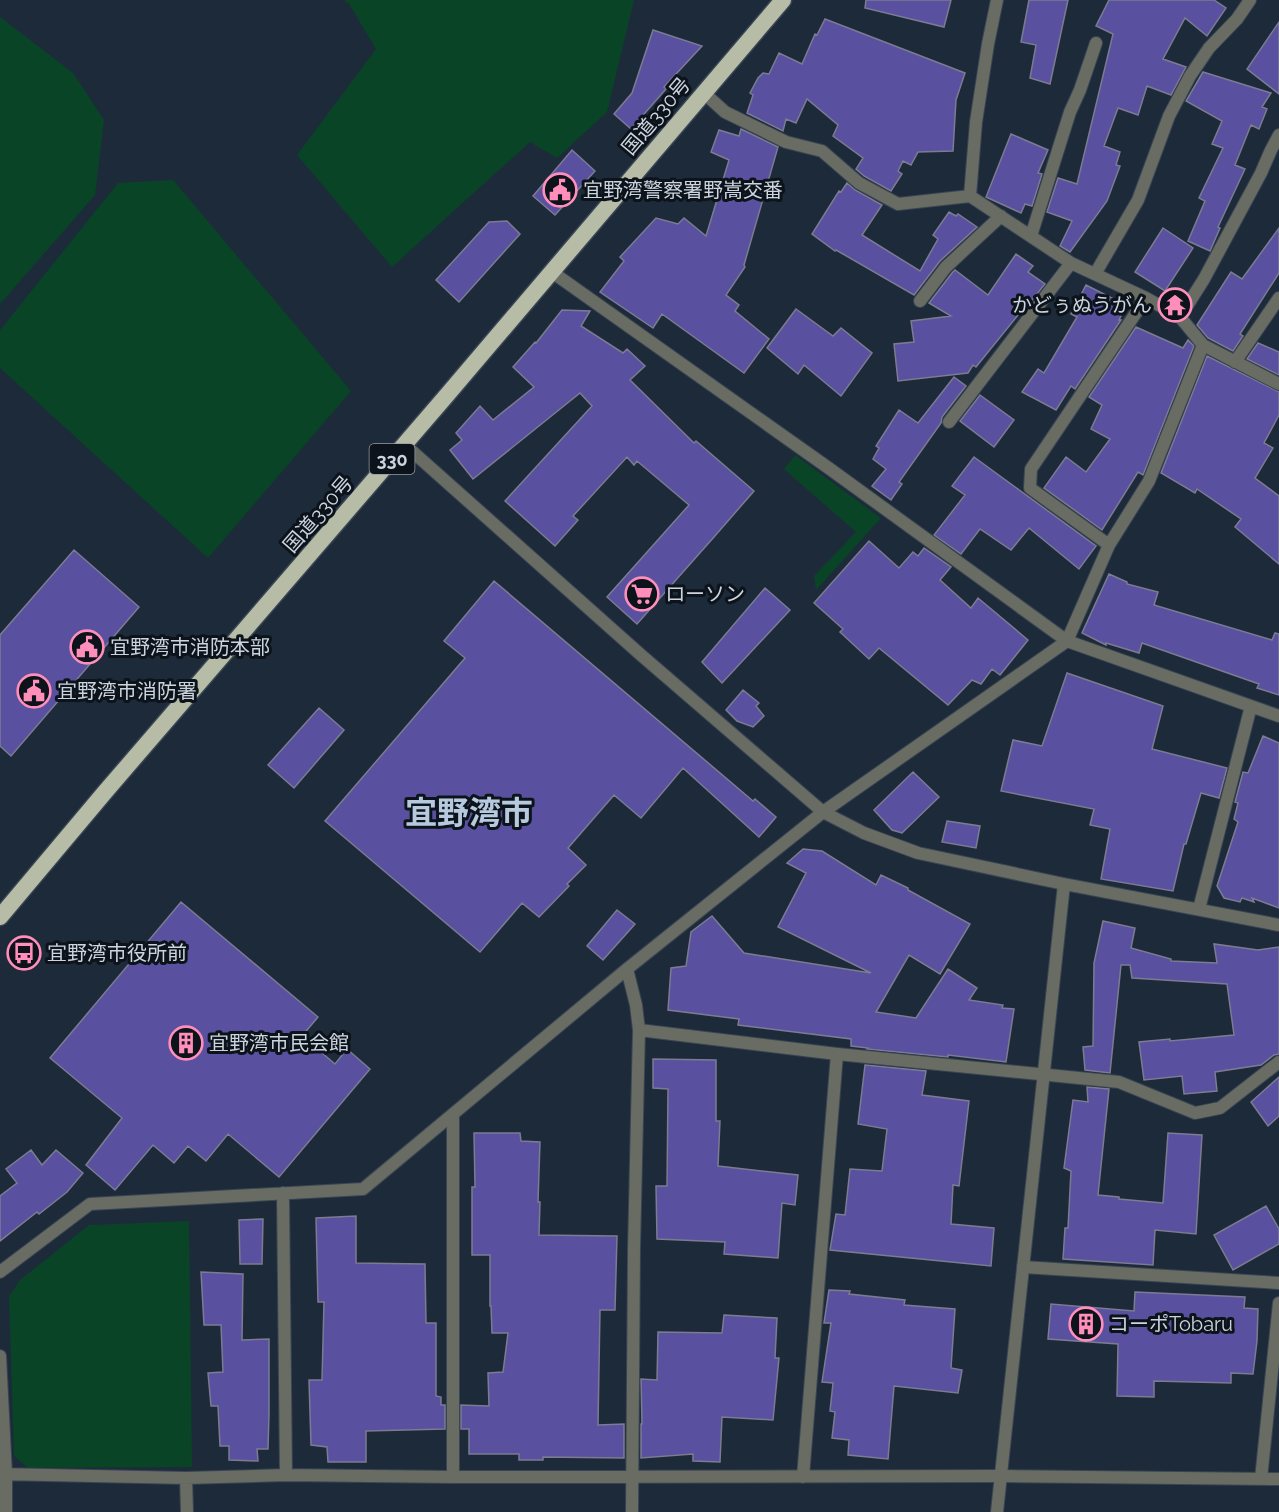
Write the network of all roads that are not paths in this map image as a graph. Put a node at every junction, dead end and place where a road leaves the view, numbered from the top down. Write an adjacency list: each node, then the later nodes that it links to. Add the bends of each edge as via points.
1 (783, 0): 5 (highway, 国道330号 / 330)
2 (997, 0): 7 (street, via 976,122)
3 (1250, 0): 12 (street, via 1190,76 1169,116 1138,200)
4 (1096, 43): 9 (street)
5 (704, 93): 7 (street, via 724,112 786,142 822,151 859,183 898,204); 11 (highway, 国道330号 / 330)
6 (1279, 135): 16 (street)
7 (970, 196): 8 (street)
8 (1001, 216): 9 (street); 15 (street, via 946,267)
9 (1031, 236): 10 (street)
10 (1071, 263): 12 (street); 20 (street)
11 (552, 272): 21 (highway, 国道330号 / 330); 23 (street)
12 (1095, 274): 13 (street)
13 (1146, 298): 16 (street); 22 (street, via 1031,469 1030,488)
14 (1279, 298): 18 (street)
15 (920, 301)
16 (1180, 317): 17 (street)
17 (1203, 345): 18 (street); 22 (street, via 1149,481)
18 (1234, 362): 19 (street)
19 (1279, 384)
20 (949, 422)
21 (405, 445): 26 (street); 29 (highway, 国道330号 / 330)
22 (1109, 545): 23 (street)
23 (1067, 641): 24 (street); 26 (street)
24 (1251, 706): 25 (street); 28 (street)
25 (1279, 716)
26 (822, 812): 27 (street, via 918,853); 31 (street)
27 (1065, 884): 28 (street); 35 (street)
28 (1198, 909): 30 (street)
29 (0, 917)
30 (1279, 925)
31 (627, 969): 32 (street); 36 (street)
32 (639, 1030): 33 (street); 45 (street)
33 (837, 1054): 35 (street); 48 (street)
34 (1279, 1062): 35 (street, via 1220,1108 1195,1113 1119,1082)
35 (1043, 1073): 38 (street)
36 (453, 1115): 37 (street, via 363,1189); 47 (street)
37 (283, 1193): 39 (street, via 90,1204); 44 (street)
38 (1023, 1267): 40 (street); 46 (street)
39 (0, 1272)
40 (1279, 1283)
41 (1279, 1303): 50 (street)
42 (0, 1356): 43 (street)
43 (3, 1474): 49 (street); 52 (street)
44 (286, 1475): 47 (street); 49 (street)
45 (632, 1476): 47 (street); 48 (street); 54 (street)
46 (1000, 1476): 48 (street); 50 (street); 55 (street)
47 (453, 1477)
48 (803, 1477)
49 (186, 1478): 53 (street)
50 (1261, 1479): 51 (street)
51 (1279, 1479)
52 (6, 1512)
53 (187, 1512)
54 (632, 1512)
55 (997, 1512)

